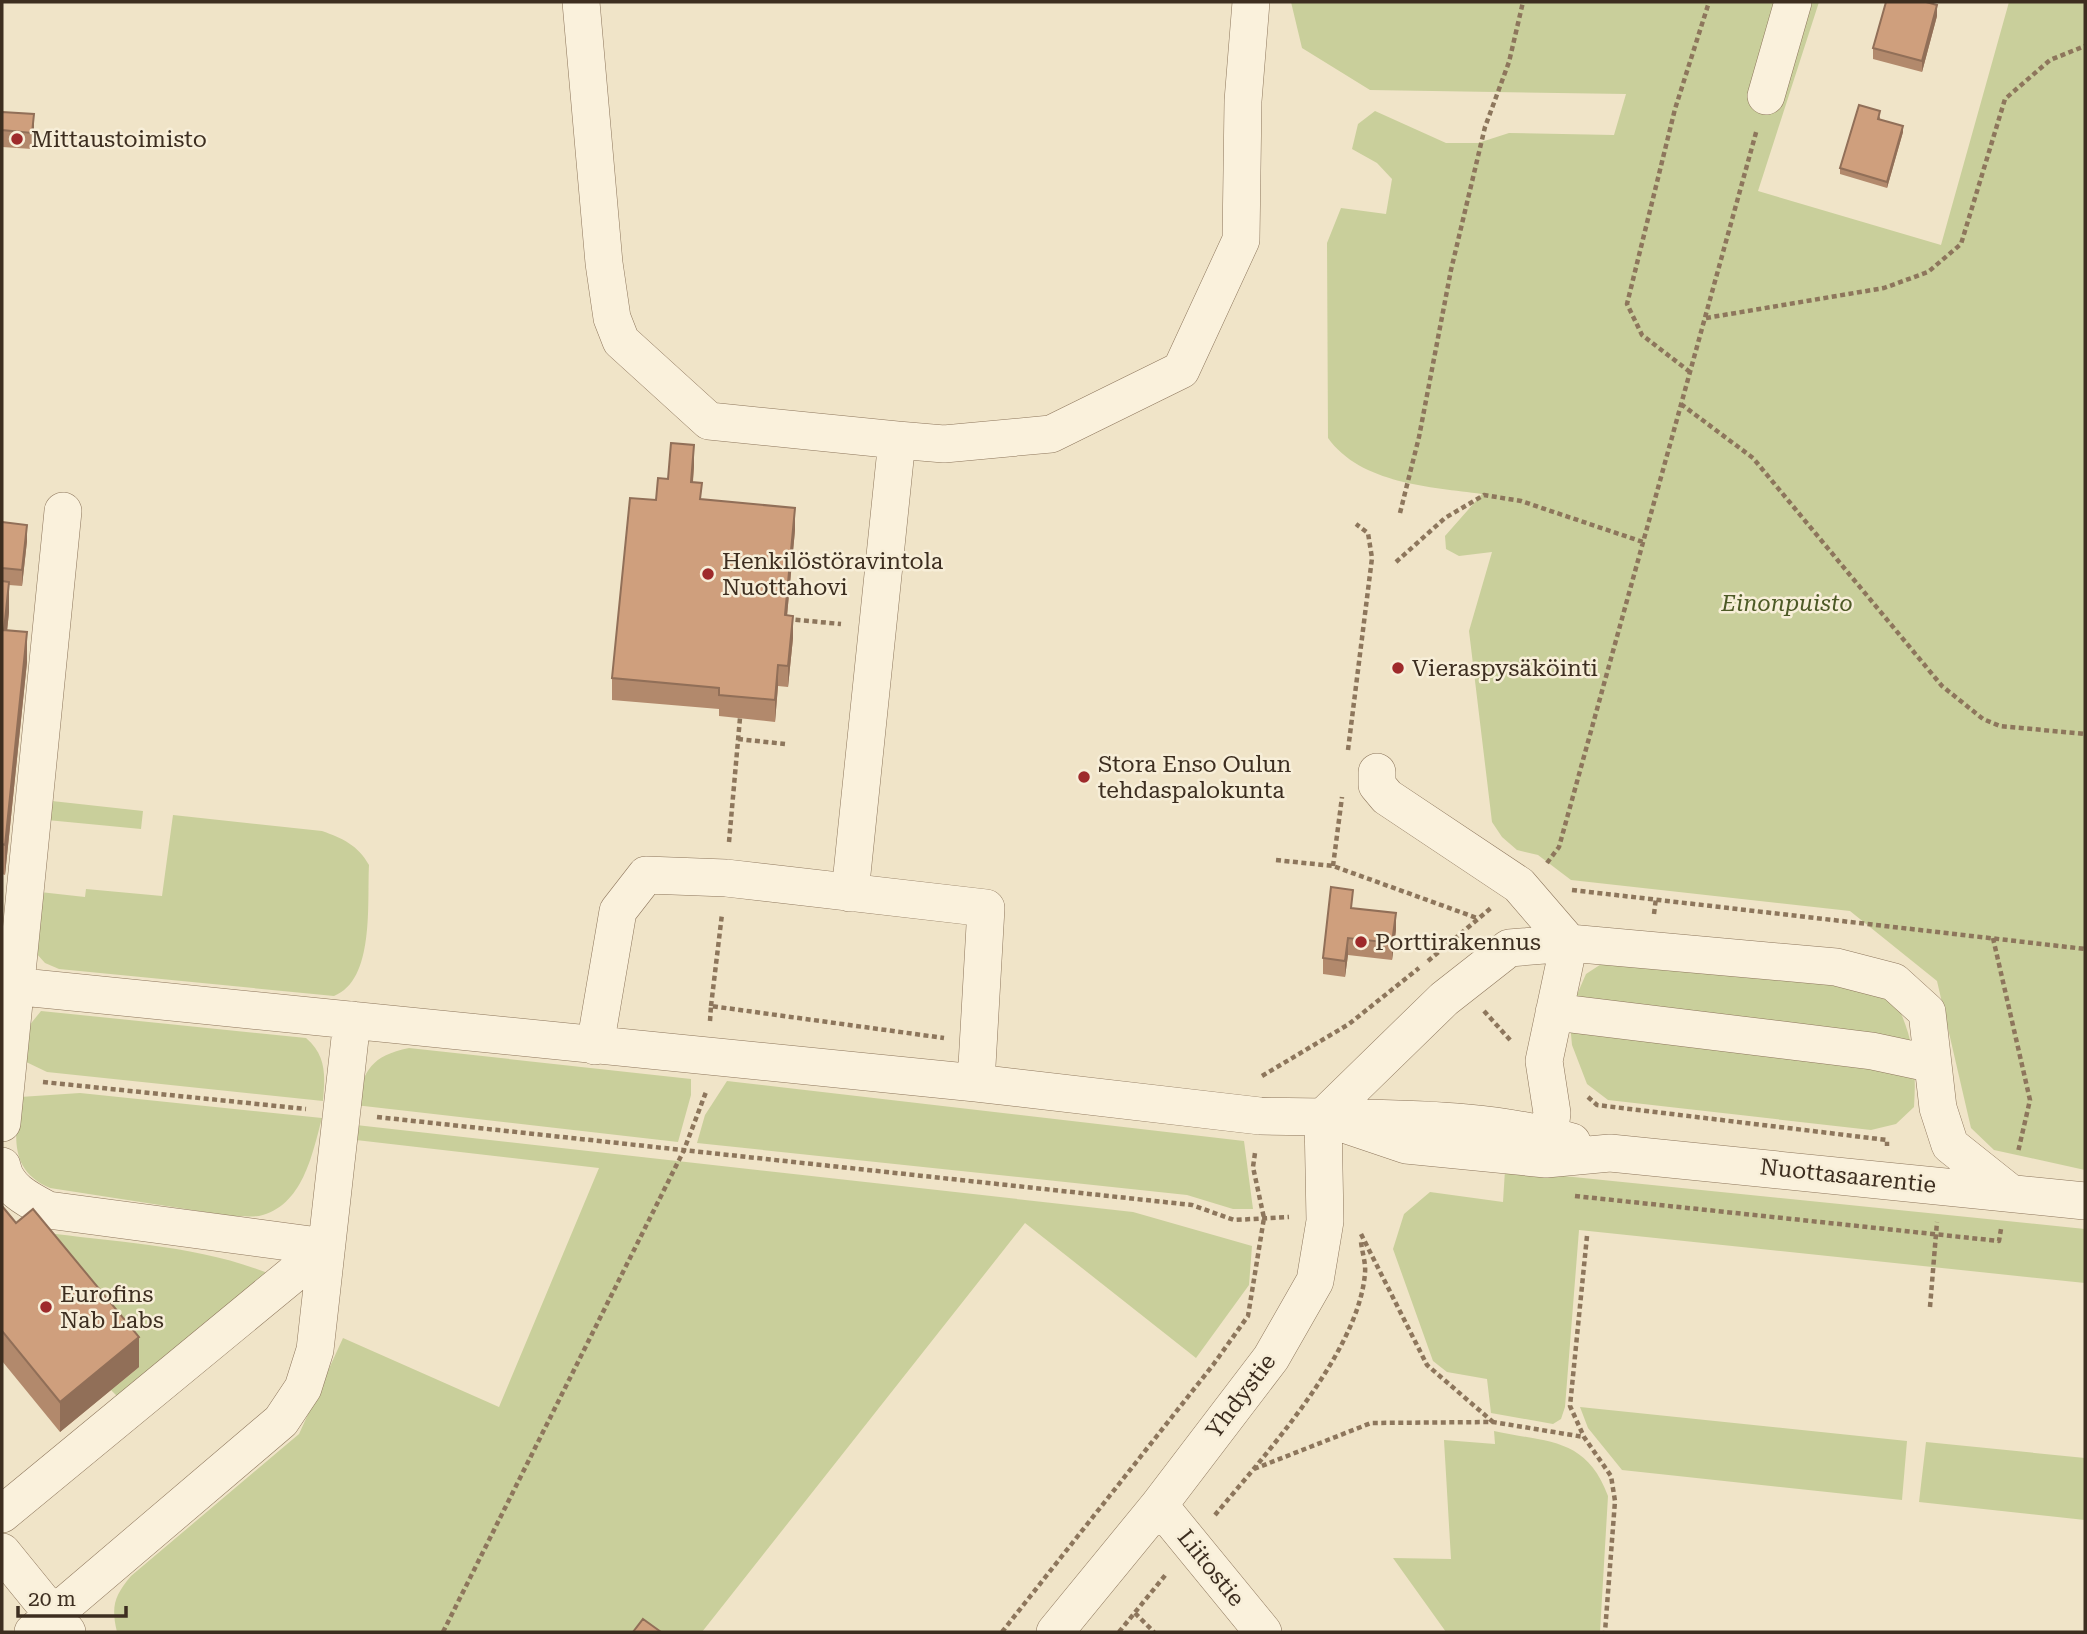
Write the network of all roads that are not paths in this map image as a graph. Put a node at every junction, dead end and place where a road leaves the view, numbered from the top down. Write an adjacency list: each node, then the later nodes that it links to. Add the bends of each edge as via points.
1 (581, 2): 5 (street, via 604,263 612,318 621,341 709,421)
2 (1251, 2): 5 (street, via 1243,102 1241,240 1181,370 1051,434 944,444)
3 (1793, 2): 4 (street)
4 (1766, 96)
5 (897, 440): 8 (street)
6 (63, 511): 10 (street)
7 (1362, 766): 9 (street, via 1387,797 1534,879)
8 (850, 893): 13 (street, via 726,878 646,875 618,911); 15 (street, via 986,908)
9 (1569, 943): 11 (street); 14 (street, via 1836,967 1894,982 1927,1012); 16 (street, via 1509,948 1444,999)
10 (8, 986): 12 (street, Nuottasaarentie); 17 (street)
11 (1554, 1012): 14 (street, via 1872,1051); 18 (street, via 1544,1060 1552,1113)
12 (352, 1020): 13 (street, Nuottasaarentie); 22 (street)
13 (595, 1046): 15 (street, Nuottasaarentie)
14 (1933, 1064): 20 (street, via 1938,1108 1950,1145)
15 (976, 1083): 16 (street, Nuottasaarentie, via 1260,1116)
16 (1323, 1117): 18 (street, Nuottasaarentie, via 1423,1120); 18 (street, Nuottasaarentie, via 1406,1145 1508,1155); 23 (street, Yhdystie, via 1325,1221 1315,1281 1270,1359)
17 (2, 1123)
18 (1548, 1147): 20 (street, Nuottasaarentie)
19 (2, 1166): 22 (street, via 20,1195 48,1210)
20 (2009, 1192): 21 (street, Nuottasaarentie)
21 (2085, 1201)
22 (326, 1247): 24 (street); 26 (street, via 315,1350 303,1388 281,1421)
23 (1159, 1505): 27 (street, Yhdystie); 28 (street, Liitostie)
24 (2, 1514)
25 (2, 1552): 26 (street)
26 (50, 1626)
27 (1055, 1632)
28 (1263, 1632)

